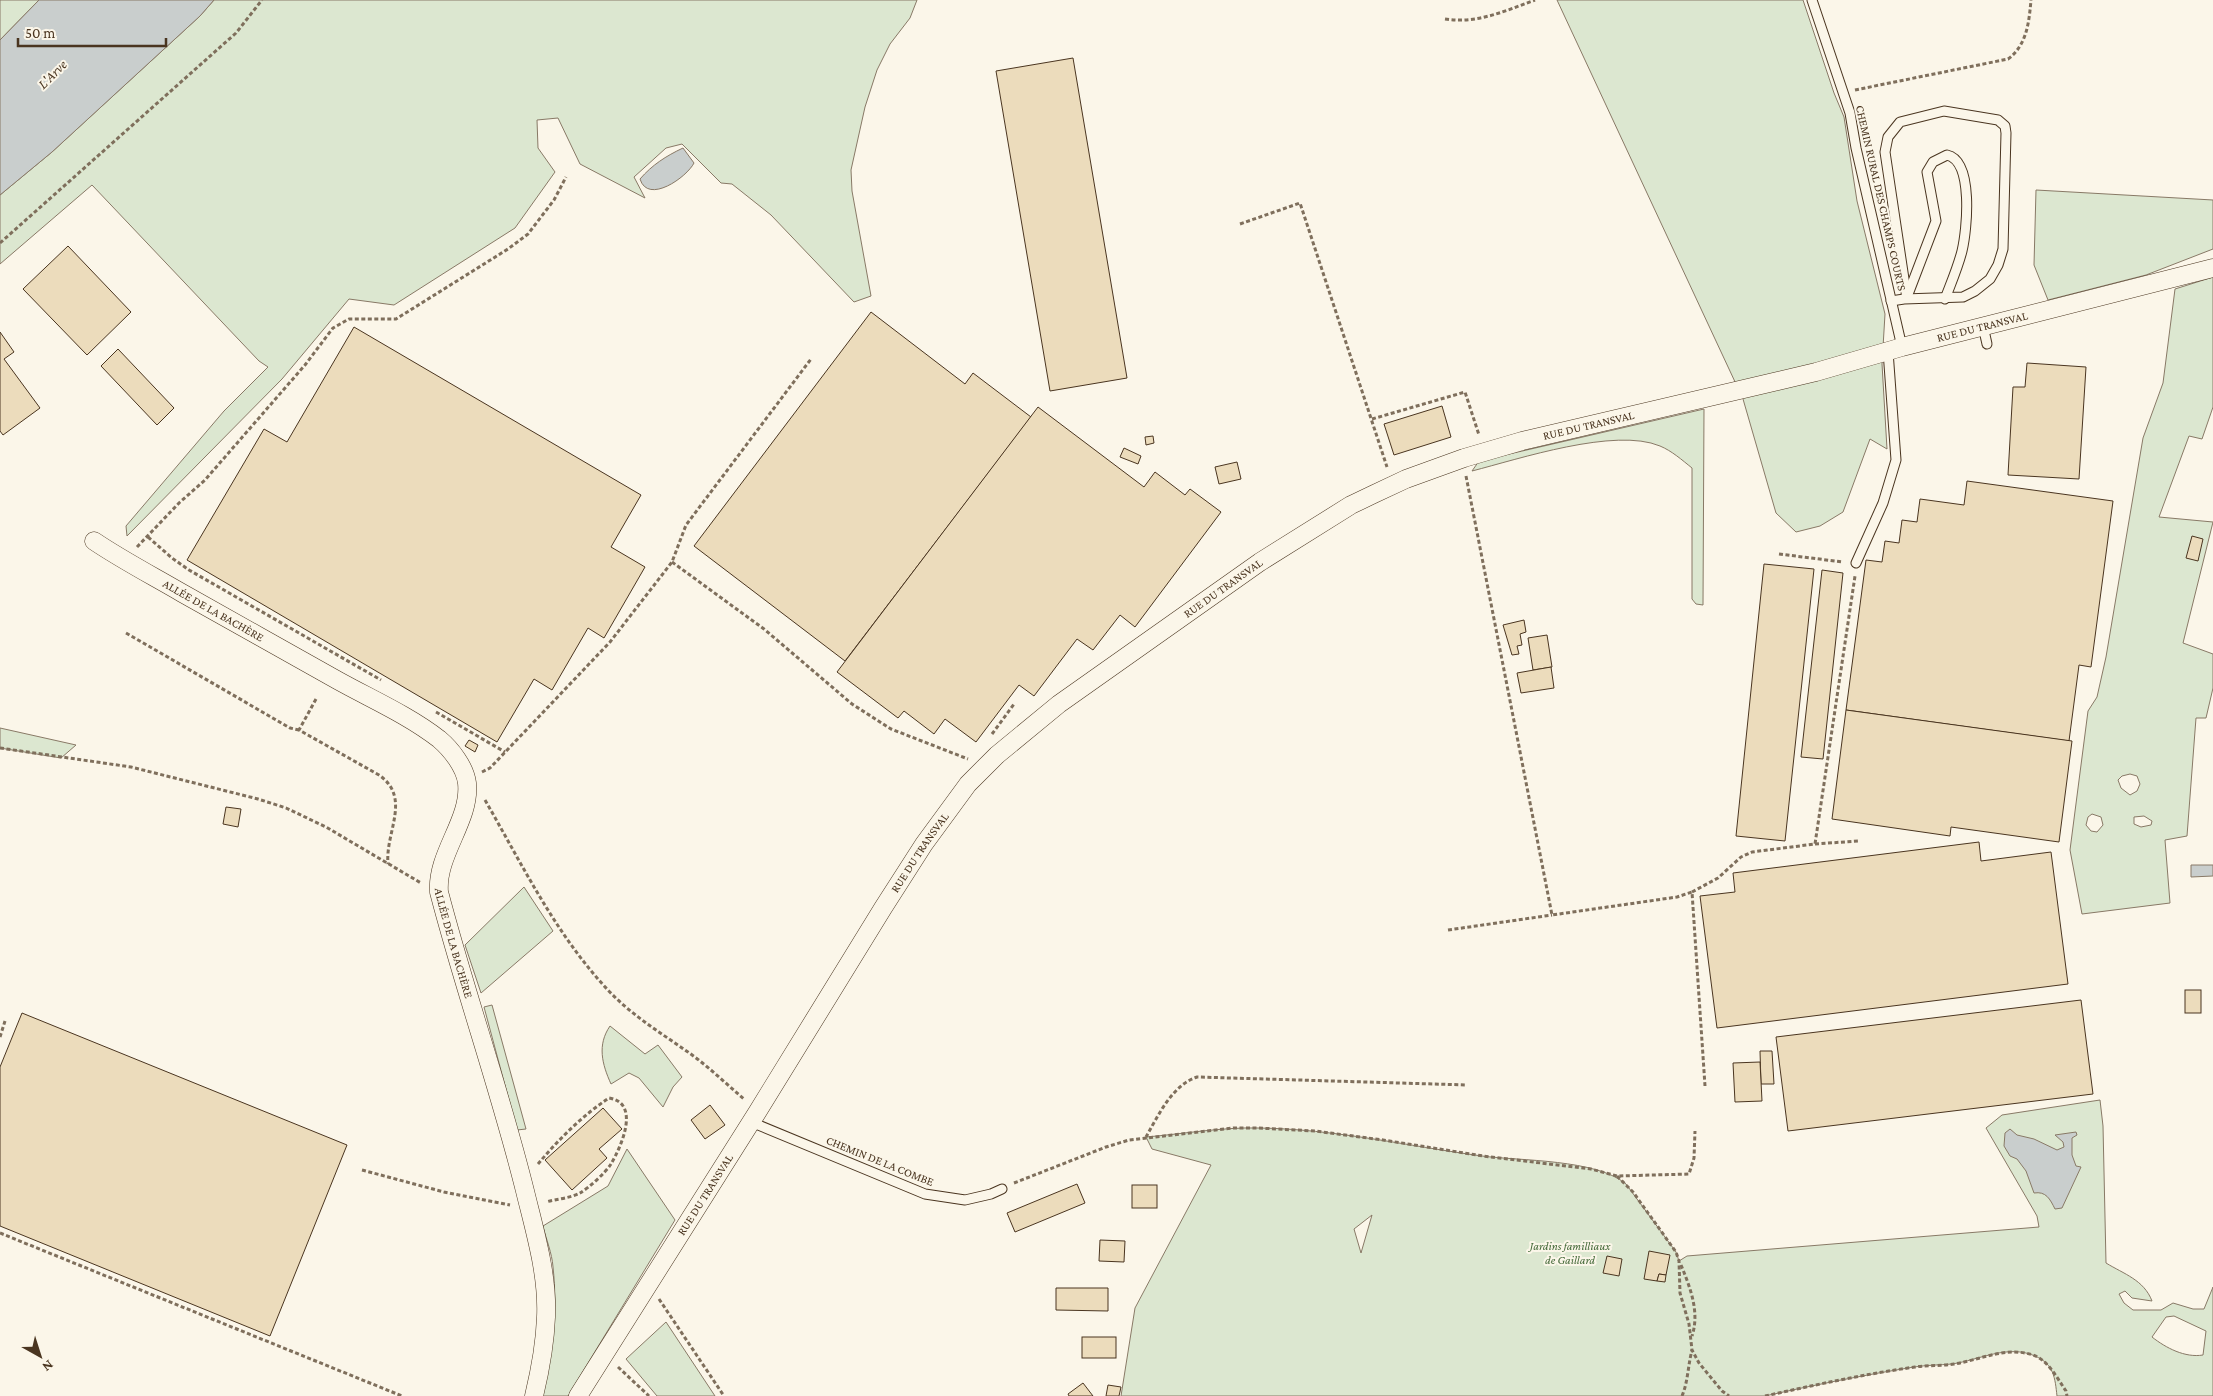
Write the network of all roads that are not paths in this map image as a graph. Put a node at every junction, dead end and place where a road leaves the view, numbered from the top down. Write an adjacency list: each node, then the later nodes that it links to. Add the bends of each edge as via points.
1 (1812, 0): 5 (lane, CHEMIN RURAL DES CHAMPS COURTS, via 1850,113)
2 (2213, 268): 6 (street, RUE DU TRANSVAL)
3 (1907, 299): 4 (lane); 4 (lane, via 1936,221 1927,172 1933,162 1947,155 1956,159 1962,168 1966,210 1962,250); 4 (lane, via 1885,146 1890,133 1900,122 1944,111 1998,120 2005,126 2006,133 2003,249 1998,265 1990,279 1975,291 1963,297); 5 (lane)
4 (1945, 299)
5 (1891, 301): 8 (lane, CHEMIN RURAL DES CHAMPS COURTS)
6 (1983, 326): 7 (lane); 8 (street, RUE DU TRANSVAL)
7 (1987, 344)
8 (1895, 349): 10 (lane, CHEMIN RURAL DES CHAMPS COURTS, via 1896,460 1884,503); 11 (street, RUE DU TRANSVAL, via 1816,372 1484,452 1406,479 1351,506 1260,562 1060,704 968,784 924,844)
9 (94, 541): 13 (street, ALLÉE DE LA BACHÈRE, via 429,732 457,759 467,782 464,808 439,873 440,892 512,1137 538,1240 546,1298 544,1339)
10 (1856, 563)
11 (755, 1117): 12 (lane, CHEMIN DE LA COMBE, via 925,1194 965,1200); 14 (street, RUE DU TRANSVAL)
12 (1002, 1189)
13 (534, 1396)
14 (578, 1396)

